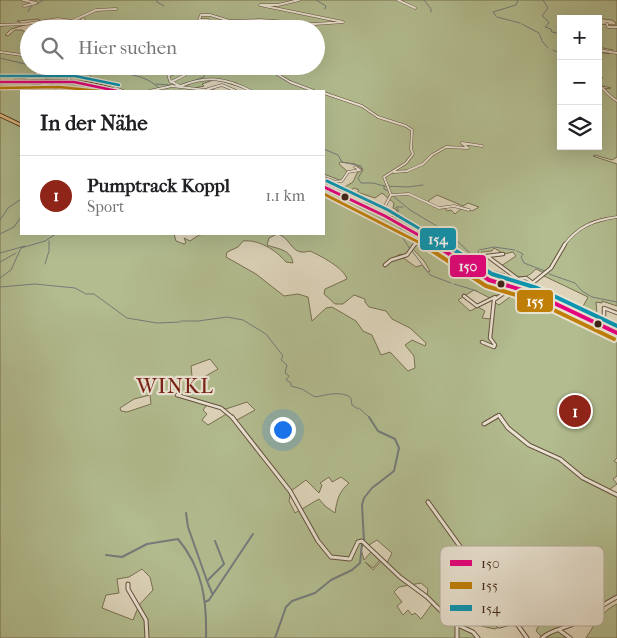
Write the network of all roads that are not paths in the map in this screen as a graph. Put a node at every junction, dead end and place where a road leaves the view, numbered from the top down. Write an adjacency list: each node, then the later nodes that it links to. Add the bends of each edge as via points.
1 (23, 0): 4 (street, via 36,4)
2 (299, 0): 13 (street, via 260,5 343,22)
3 (398, 0): 5 (street)
4 (24, 6)
5 (414, 8)
6 (116, 9): 9 (street, via 97,10)
7 (52, 20): 8 (street)
8 (67, 20)
9 (74, 20)
10 (199, 20): 11 (street, via 200,16 208,15)
11 (226, 20)
12 (20, 23): 15 (street)
13 (325, 23)
14 (607, 24): 16 (street)
15 (1, 25)
16 (617, 27)
17 (602, 51): 19 (street)
18 (0, 52): 20 (street)
19 (617, 53)
20 (20, 55)
21 (48, 75): 26 (street)
22 (63, 75): 28 (street, via 70,77)
23 (169, 75): 30 (street)
24 (186, 75): 30 (street)
25 (278, 75): 42 (street)
26 (46, 78)
27 (23, 81): 28 (main road); 29 (main road); 35 (street)
28 (68, 81): 36 (main road)
29 (0, 82)
30 (171, 82): 31 (street)
31 (181, 86): 32 (street); 37 (street, via 161,86); 41 (street, via 196,79 213,77)
32 (186, 87): 34 (street); 38 (street)
33 (602, 87): 44 (street, via 607,96)
34 (207, 89): 39 (street); 40 (street, via 222,85)
35 (60, 90)
36 (116, 90)
37 (151, 90)
38 (187, 90)
39 (210, 90)
40 (234, 90)
41 (251, 90)
42 (311, 90)
43 (325, 93): 49 (street, via 411,129 410,149 413,154)
44 (617, 101)
45 (0, 115): 46 (main road)
46 (20, 125)
47 (482, 146): 49 (street, via 464,142 462,144 468,148 446,147 423,164 407,171)
48 (355, 167): 51 (street, via 360,170 348,172 342,181)
49 (393, 172): 53 (street, via 384,177)
50 (325, 178): 51 (street)
51 (333, 182): 52 (street); 54 (street, via 336,190)
52 (325, 187): 54 (main road)
53 (391, 195): 54 (street, via 383,207); 55 (street, via 406,193 439,208 454,206)
54 (357, 201): 57 (main road)
55 (469, 210)
56 (617, 217): 62 (street, via 596,220 577,232 564,245 551,268)
57 (421, 236): 60 (street, via 407,255); 61 (main road)
58 (503, 254): 59 (street)
59 (487, 256): 61 (street); 62 (street, via 518,278 526,278)
60 (384, 265)
61 (470, 267): 63 (main road, via 489,280)
62 (532, 283): 64 (street)
63 (509, 287): 64 (main road); 66 (street)
64 (524, 290): 68 (main road)
65 (464, 296): 66 (street, via 477,306)
66 (496, 297): 71 (street, via 490,338 495,345)
67 (617, 313): 69 (street, via 604,308)
68 (583, 317): 69 (street, via 587,315); 70 (main road)
69 (601, 323): 70 (street)
70 (617, 332)
71 (482, 342)
72 (177, 395): 80 (street, via 221,408 230,414 290,491 318,541 331,557 350,559 355,546 362,541)
73 (484, 424): 74 (street, via 499,415 508,428 529,445 560,459 583,478)
74 (617, 495)
75 (428, 502): 76 (street)
76 (460, 546)
77 (128, 584): 85 (street, via 146,620)
78 (617, 597): 79 (street)
79 (604, 604)
80 (440, 610)
81 (460, 626): 86 (street)
82 (518, 626): 87 (street)
83 (568, 626): 84 (street)
84 (559, 630): 88 (street, via 550,631); 89 (street)
85 (148, 638)
86 (478, 638)
87 (526, 638)
88 (542, 638)
89 (570, 638)

